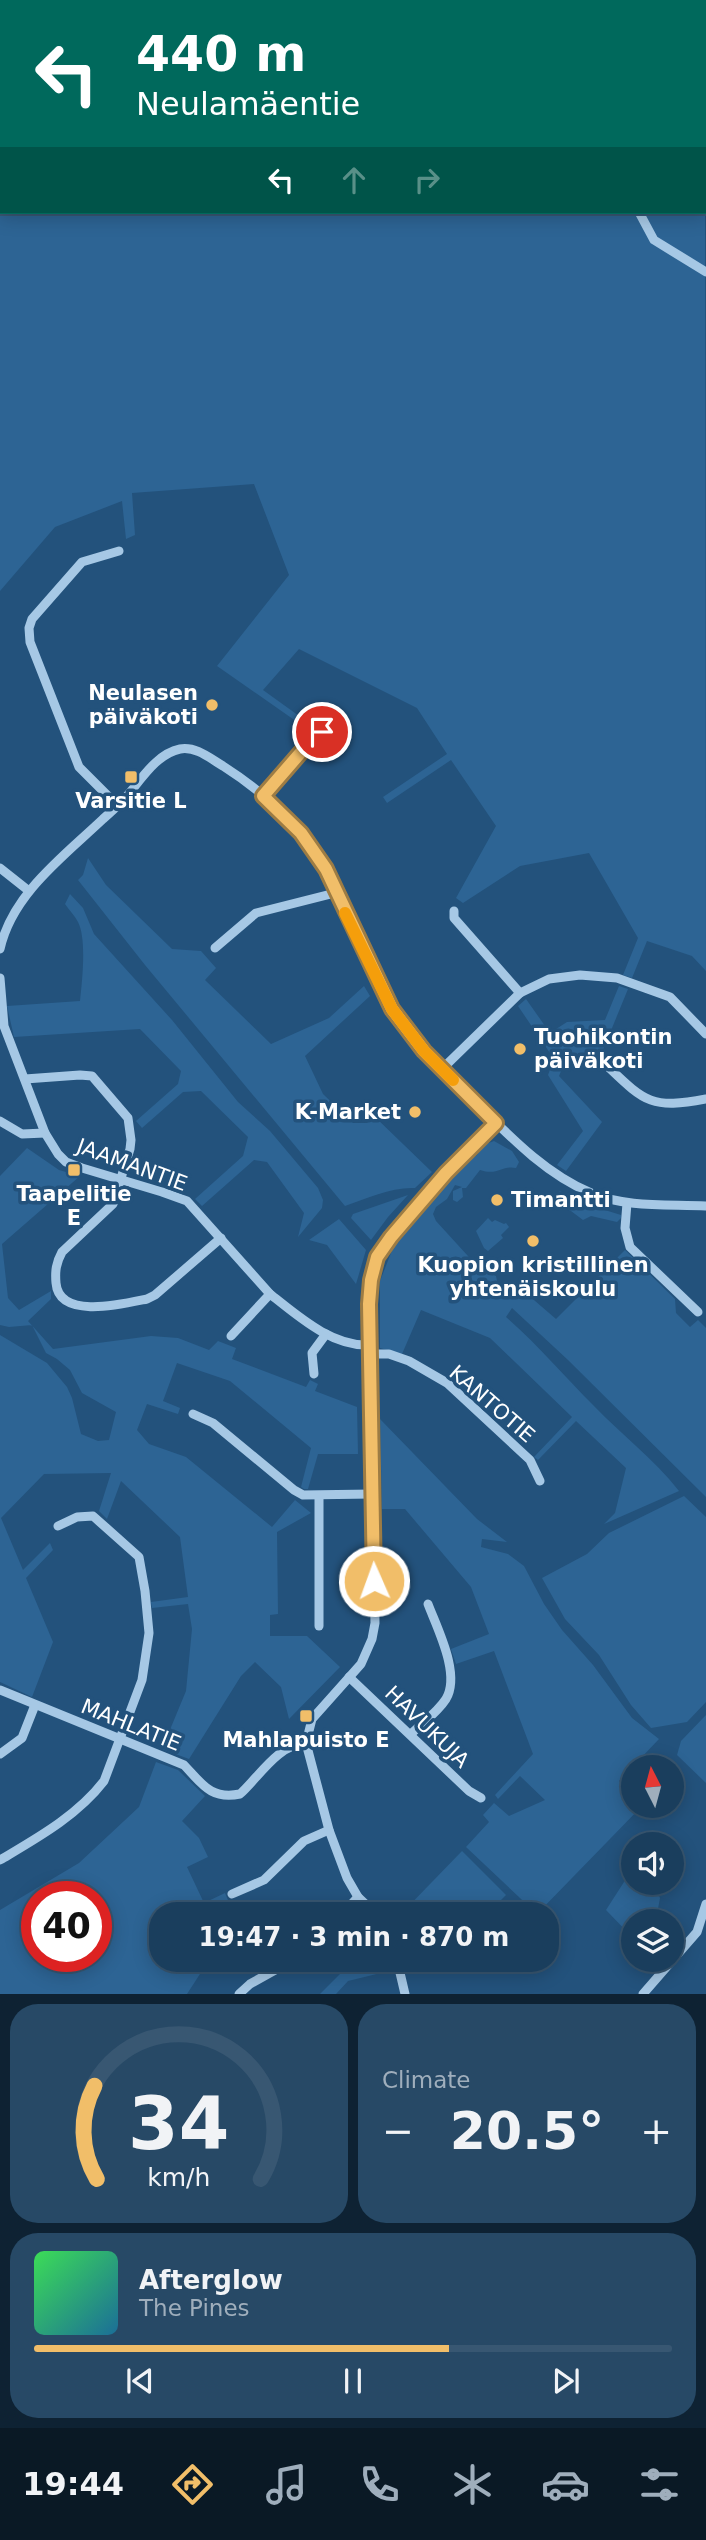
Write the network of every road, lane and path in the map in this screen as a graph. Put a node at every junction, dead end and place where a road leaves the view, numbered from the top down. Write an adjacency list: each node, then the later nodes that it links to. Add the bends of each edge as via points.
1 (640, 214): 2 (street, via 654,240)
2 (706, 272)
3 (119, 551): 6 (street, via 82,562 29,628 30,642 79,767)
4 (322, 732): 5 (street)
5 (263, 796): 6 (street, via 203,754 177,750 151,766); 9 (street, via 313,848)
6 (118, 806): 8 (street)
7 (0, 867): 8 (street)
8 (29, 891): 12 (street, via 9,922)
9 (335, 893): 11 (street, via 256,913); 17 (street, via 392,1009)
10 (454, 914): 14 (street)
11 (215, 948)
12 (0, 949)
13 (0, 978): 18 (street, JAAMANTIE, via 4,1026)
14 (520, 993): 15 (street, via 549,979 580,975 617,978 670,997); 17 (street)
15 (706, 1034)
16 (604, 1063): 19 (street, via 636,1093 658,1104)
17 (442, 1069): 21 (street)
18 (25, 1079): 22 (street, JAAMANTIE); 23 (street, via 80,1075 98,1080 130,1125 130,1149)
19 (706, 1099)
20 (0, 1122): 22 (street, via 22,1134)
21 (496, 1123): 24 (street, via 561,1178 593,1194); 31 (street, via 446,1173 377,1257 370,1292)
22 (45, 1133): 23 (street, JAAMANTIE, via 66,1162)
23 (120, 1179): 26 (street, JAAMANTIE, via 187,1202); 26 (street, via 113,1205 58,1259 57,1292 73,1306 155,1295)
24 (627, 1203): 25 (street); 28 (street, via 625,1228 630,1247)
25 (706, 1206)
26 (221, 1238): 27 (street, JAAMANTIE)
27 (270, 1294): 29 (street, JAAMANTIE); 30 (street)
28 (698, 1312)
29 (326, 1334): 31 (street, JAAMANTIE); 32 (street, via 312,1353)
30 (231, 1336)
31 (370, 1349): 34 (street, KANTOTIE, via 409,1361 447,1383 530,1460); 35 (street)
32 (314, 1374)
33 (193, 1414): 36 (street, via 213,1423 294,1490)
34 (540, 1481)
35 (372, 1494): 36 (street); 40 (street, via 375,1623 366,1654)
36 (319, 1496): 39 (street)
37 (58, 1526): 44 (street, via 76,1517 93,1516 139,1557 149,1633 147,1654)
38 (428, 1604): 43 (street, via 447,1654 450,1684 447,1697)
39 (319, 1626)
40 (349, 1677): 43 (street, HAVUKUJA); 45 (street, via 312,1719)
41 (0, 1690): 42 (street, MAHLATIE)
42 (35, 1705): 44 (street, MAHLATIE); 46 (street, via 22,1738)
43 (411, 1734): 47 (street, HAVUKUJA, via 468,1791)
44 (120, 1739): 45 (street, MAHLATIE, via 184,1765 210,1791 228,1797 240,1794 289,1747); 49 (street, via 96,1792 48,1832)
45 (306, 1743): 48 (street)
46 (0, 1754)
47 (481, 1798)
48 (329, 1830): 50 (street, via 303,1841 264,1880); 51 (street)
49 (0, 1860)
50 (232, 1894)
51 (358, 1896): 52 (street); 53 (street)
52 (353, 1902)
53 (364, 1902)
54 (706, 1904): 59 (street, via 697,1932)
55 (272, 1972): 57 (street)
56 (400, 1972): 58 (street)
57 (239, 1994)
58 (405, 1994)
59 (643, 1994)

